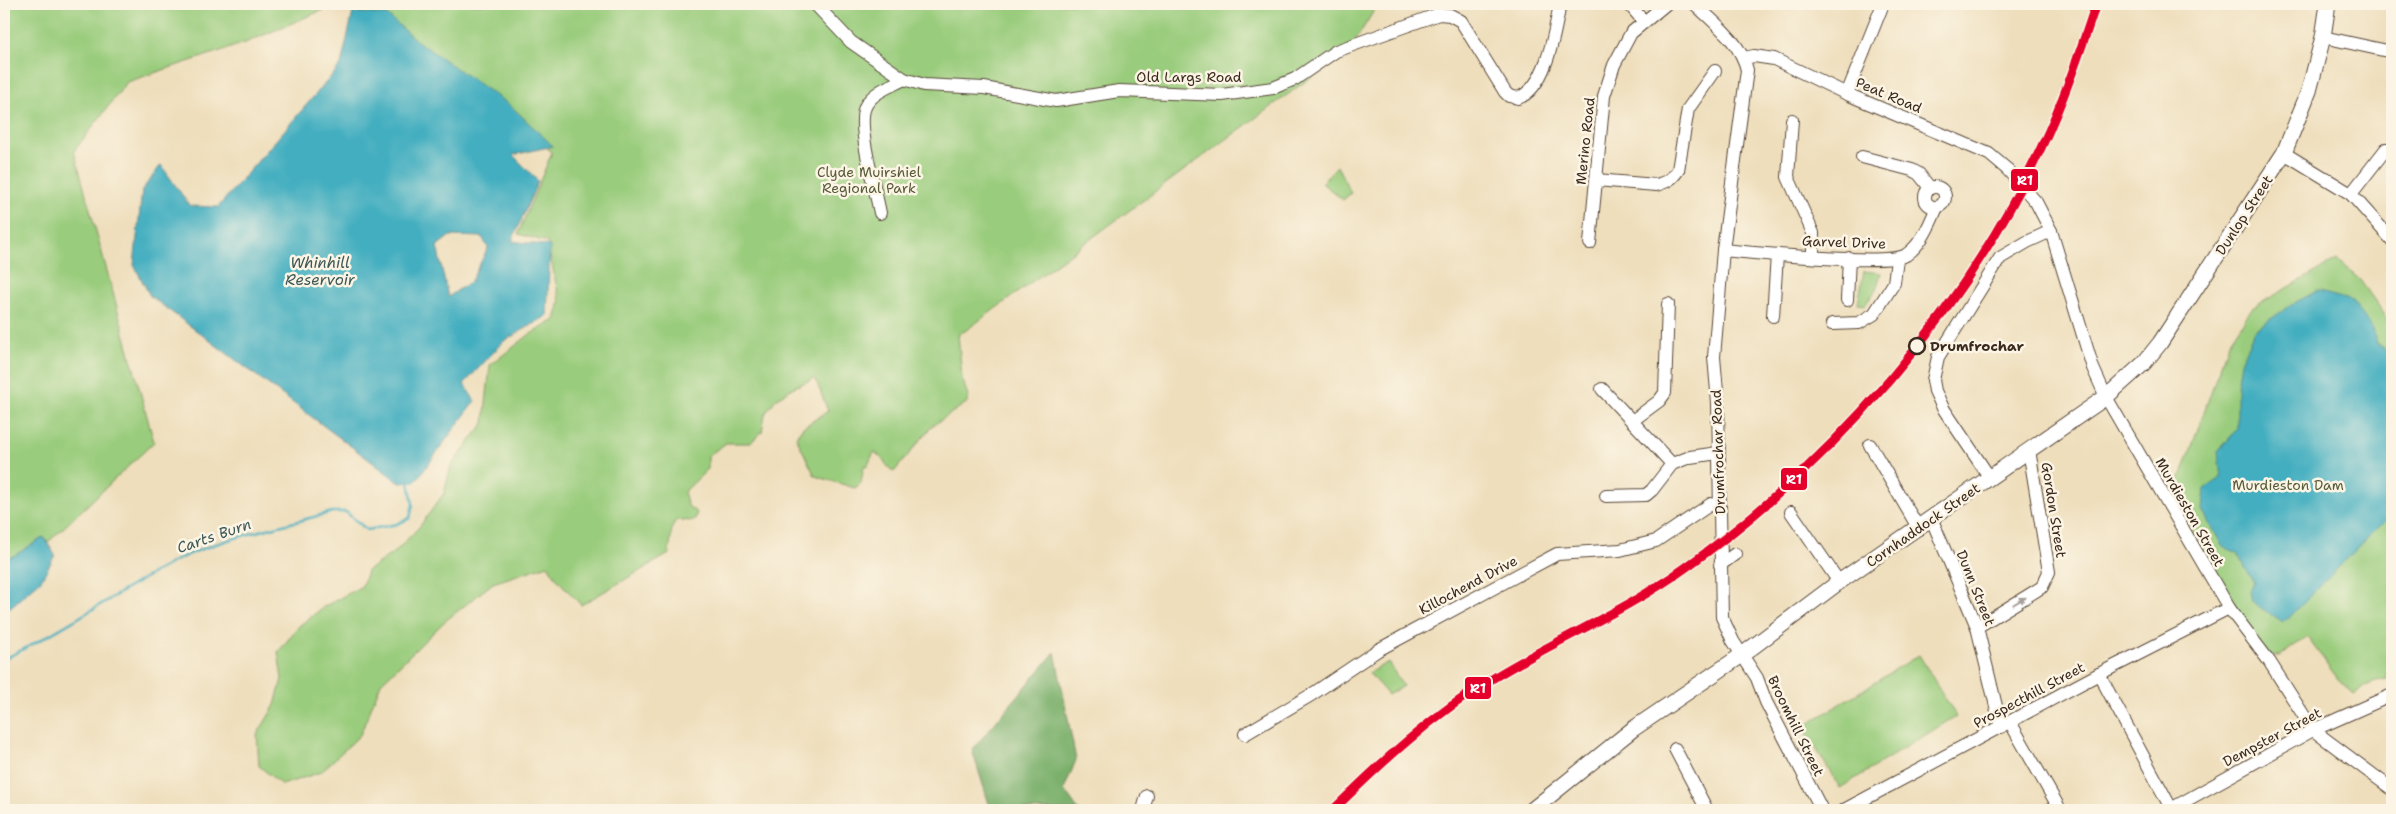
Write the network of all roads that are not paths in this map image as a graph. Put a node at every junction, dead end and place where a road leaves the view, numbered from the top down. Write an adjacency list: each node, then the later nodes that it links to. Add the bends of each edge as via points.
1 (814, 4): 13 (street, Old Largs Road, via 852,42)
2 (1560, 4): 13 (street, Old Largs Road, via 1553,45 1540,75 1518,98 1505,92 1461,22 1450,15 1439,14 1336,51 1295,79 1253,92 1222,95 1119,91 1056,101 984,88 924,85)
3 (1629, 4): 8 (street)
4 (1666, 4): 8 (street, Merino Road)
5 (1695, 4): 11 (street, Drumfrochar Road, via 1738,47)
6 (1883, 4): 14 (street)
7 (2328, 4): 9 (main road, Dunlop Street)
8 (1644, 22): 19 (street, Merino Road, via 1622,47 1604,96)
9 (2323, 36): 10 (street); 17 (main road, Dunlop Street, via 2309,91)
10 (2392, 52)
11 (1744, 58): 14 (street, Peat Road, via 1774,59); 26 (street, Drumfrochar Road, via 1747,83)
12 (1715, 71): 19 (street, via 1688,109 1678,170 1673,177 1665,183 1656,184)
13 (904, 79): 22 (street, via 874,96 865,106 861,126)
14 (1847, 94): 21 (street, Peat Road, via 1989,154)
15 (1792, 120): 28 (street, via 1788,177 1813,233)
16 (2386, 149): 20 (street)
17 (2284, 153): 20 (street); 36 (main road, Dunlop Street, via 2160,343 2144,363)
18 (1862, 157): 30 (street, Garvel Drive, via 1912,170 1930,188 1938,187 1944,194 1944,202 1937,207 1922,238 1913,250)
19 (1596, 180): 25 (street, Merino Road)
20 (2351, 194): 24 (street)
21 (2036, 202): 23 (street, Murdieston Street)
22 (880, 213)
23 (2051, 231): 36 (street, Murdieston Street, via 2093,368); 42 (street, via 2000,258 1936,365 1933,380 1943,408)
24 (2392, 240)
25 (1590, 243)
26 (1723, 250): 27 (street, Garvel Drive); 40 (street, Drumfrochar Road, via 1714,357)
27 (1777, 255): 28 (street, Garvel Drive); 33 (street)
28 (1813, 257): 29 (street, Garvel Drive)
29 (1849, 258): 30 (street, Garvel Drive); 31 (street)
30 (1897, 259): 34 (street, via 1894,283 1874,314 1859,324)
31 (1847, 300)
32 (1668, 304): 37 (street, via 1665,392 1659,401)
33 (1773, 316)
34 (1832, 324)
35 (1602, 390): 37 (street)
36 (2106, 397): 39 (main road, Cornhaddock Street); 51 (street, Murdieston Street)
37 (1632, 421): 41 (street)
38 (1870, 445): 47 (street)
39 (2029, 450): 42 (main road, Cornhaddock Street); 52 (street, Gordon Street, one-way to 39, via 2042,587 2047,580 2049,572)
40 (1718, 453): 41 (street, via 1690,457); 44 (street, Drumfrochar Road)
41 (1672, 464): 43 (street, via 1646,495)
42 (1990, 478): 46 (main road, Cornhaddock Street)
43 (1606, 496)
44 (1719, 506): 49 (street, Drumfrochar Road); 58 (street, Killochend Drive, via 1710,504 1656,541 1620,550 1557,554 1378,650)
45 (1791, 512): 50 (street)
46 (1932, 520): 47 (main road, Cornhaddock Street); 52 (street, Dunn Street)
47 (1919, 529): 50 (main road, Cornhaddock Street)
48 (1735, 554): 49 (street)
49 (1720, 563): 53 (street, Drumfrochar Road, via 1724,624)
50 (1839, 582): 53 (main road, Cornhaddock Street)
51 (2229, 608): 54 (street, Prospecthill Street); 57 (street, Murdieston Street, via 2269,661)
52 (1978, 627): 56 (street, Dunn Street)
53 (1742, 655): 62 (main road, via 1633,729); 65 (street, Broomhill Street, via 1757,678 1766,702)
54 (2099, 674): 56 (street, Prospecthill Street); 68 (street)
55 (2392, 696): 57 (street, Dempster Street)
56 (2005, 725): 66 (street, Prospecthill Street); 67 (street, Dunn Street, via 2058,806)
57 (2313, 730): 60 (street, Murdieston Street); 68 (street, Dempster Street)
58 (1245, 734)
59 (1675, 749): 64 (street)
60 (2392, 789)
61 (1147, 796): 63 (street)
62 (1539, 808)
63 (1143, 810)
64 (1707, 810)
65 (1822, 810)
66 (1844, 810)
67 (2049, 810)
68 (2170, 810)

